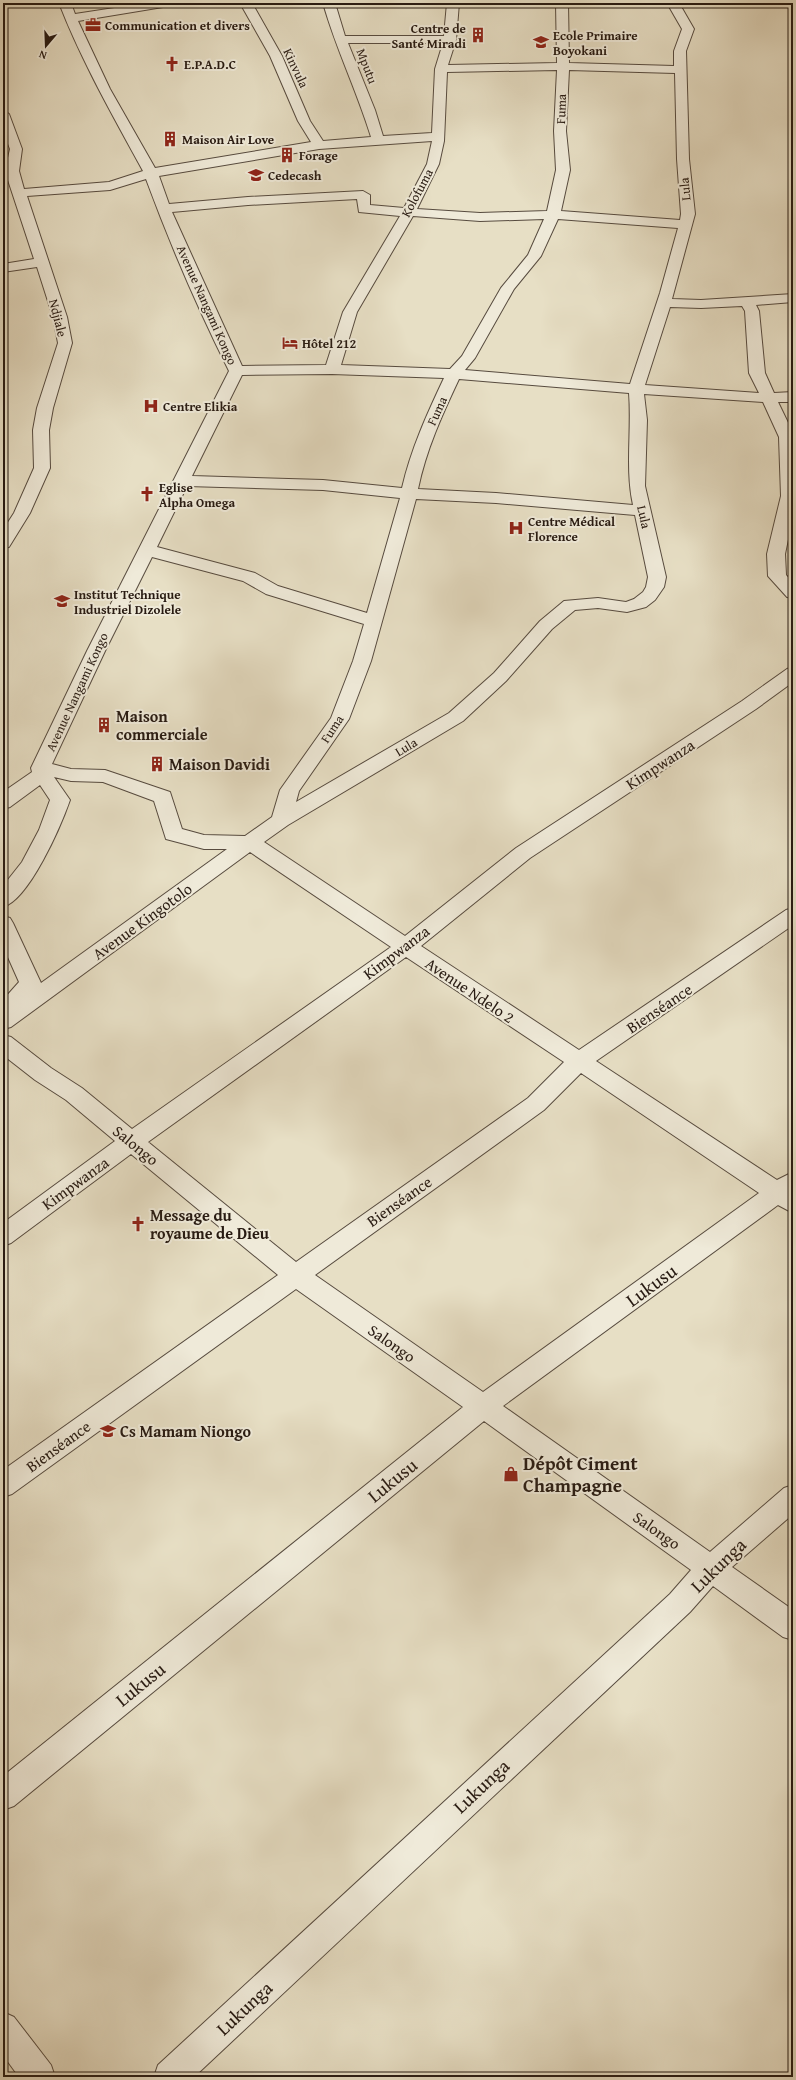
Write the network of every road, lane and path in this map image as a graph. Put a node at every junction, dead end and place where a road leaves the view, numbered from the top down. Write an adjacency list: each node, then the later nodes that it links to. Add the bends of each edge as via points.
1 (65, 3): 8 (street, Avenue Nangami Kongo)
2 (169, 3): 8 (street)
3 (246, 3): 17 (street, Kinvula, via 276,56 304,121)
4 (329, 3): 9 (street, Mputu)
5 (453, 3): 10 (street, Kolofuma)
6 (562, 3): 11 (street, Fuma)
7 (673, 3): 13 (street, Lula, via 688,29 680,51)
8 (72, 18): 18 (street, Avenue Nangami Kongo, via 79,39 104,89)
9 (341, 39): 10 (street); 16 (street, Mputu)
10 (450, 40): 12 (street, Kolofuma)
11 (562, 66): 12 (street); 13 (street); 22 (street, Fuma, via 560,131 563,170)
12 (441, 69): 15 (street, Kolofuma)
13 (681, 70): 23 (street, Lula, via 682,159 688,214)
14 (3, 114): 19 (street, Ndjiale, via 16,149 12,171)
15 (438, 137): 16 (street); 21 (street, Kolofuma, via 433,164)
16 (378, 140): 17 (street)
17 (319, 145): 18 (street)
18 (151, 173): 19 (street, via 110,186); 20 (street, Avenue Nangami Kongo)
19 (19, 193): 24 (street, Ndjiale)
20 (164, 209): 21 (street, via 248,201 363,195 364,209); 30 (street, Avenue Nangami Kongo)
21 (408, 213): 22 (street, via 480,217); 29 (street, Kolofuma, via 350,312)
22 (553, 215): 23 (street); 31 (street, Fuma, via 534,256 508,288 468,358)
23 (685, 224): 28 (street, Lula)
24 (42, 262): 25 (street); 38 (street, Ndjiale, via 60,318 65,343 44,415 42,468 22,513)
25 (3, 268)
26 (793, 298): 27 (street)
27 (747, 300): 28 (street, via 701,304); 34 (street, via 752,311 758,373)
28 (663, 303): 32 (street, Lula)
29 (332, 369): 30 (street); 31 (street)
30 (237, 371): 35 (street, Avenue Nangami Kongo)
31 (454, 374): 32 (street); 36 (street, Fuma, via 416,461)
32 (636, 388): 34 (street); 37 (street, Lula, via 639,420 637,486)
33 (793, 397): 34 (street)
34 (771, 398): 40 (street, via 787,437 789,496 776,554 777,576)
35 (182, 481): 36 (street, via 323,485); 39 (street, Avenue Nangami Kongo)
36 (409, 494): 37 (street, via 496,498); 41 (street, Fuma)
37 (642, 511): 45 (street, Lula, via 657,577 655,587 649,596 640,603 627,607 598,603 570,605 546,625 500,677 456,717)
38 (3, 543)
39 (147, 550): 41 (street, via 249,577 272,590); 43 (street, Avenue Nangami Kongo, via 96,651)
40 (793, 593)
41 (374, 621): 45 (street, Fuma, via 340,719 290,790)
42 (793, 673): 50 (street, Kimpwanza, via 749,705 523,853)
43 (42, 771): 44 (street); 46 (street, via 105,776 163,797 173,834 204,842); 47 (street, via 60,800 49,830 30,866)
44 (3, 802)
45 (281, 820): 46 (street, Avenue Kingotolo)
46 (250, 843): 50 (street, Avenue Ndelo 2); 52 (street, Avenue Kingotolo)
47 (3, 900)
48 (793, 915): 54 (street, Bienséance)
49 (3, 923): 51 (street, via 30,983)
50 (405, 946): 54 (street, Avenue Ndelo 2); 55 (street, Kimpwanza)
51 (3, 1015)
52 (3, 1021)
53 (3, 1043): 55 (street, Salongo, via 74,1094)
54 (578, 1062): 56 (street, Avenue Ndelo 2); 58 (street, Bienséance, via 536,1104)
55 (132, 1141): 57 (street, Kimpwanza); 58 (street, Salongo)
56 (788, 1192): 59 (street, Lukusu)
57 (3, 1236)
58 (295, 1275): 59 (street, Salongo); 60 (street, Bienséance)
59 (483, 1406): 62 (street, Salongo); 64 (street, Lukusu)
60 (3, 1485)
61 (793, 1497): 62 (street, Lukunga)
62 (711, 1568): 63 (street, Salongo); 67 (street, Lukunga, via 680,1603)
63 (793, 1627)
64 (3, 1795)
65 (3, 2028): 66 (street)
66 (39, 2077)
67 (170, 2077)

